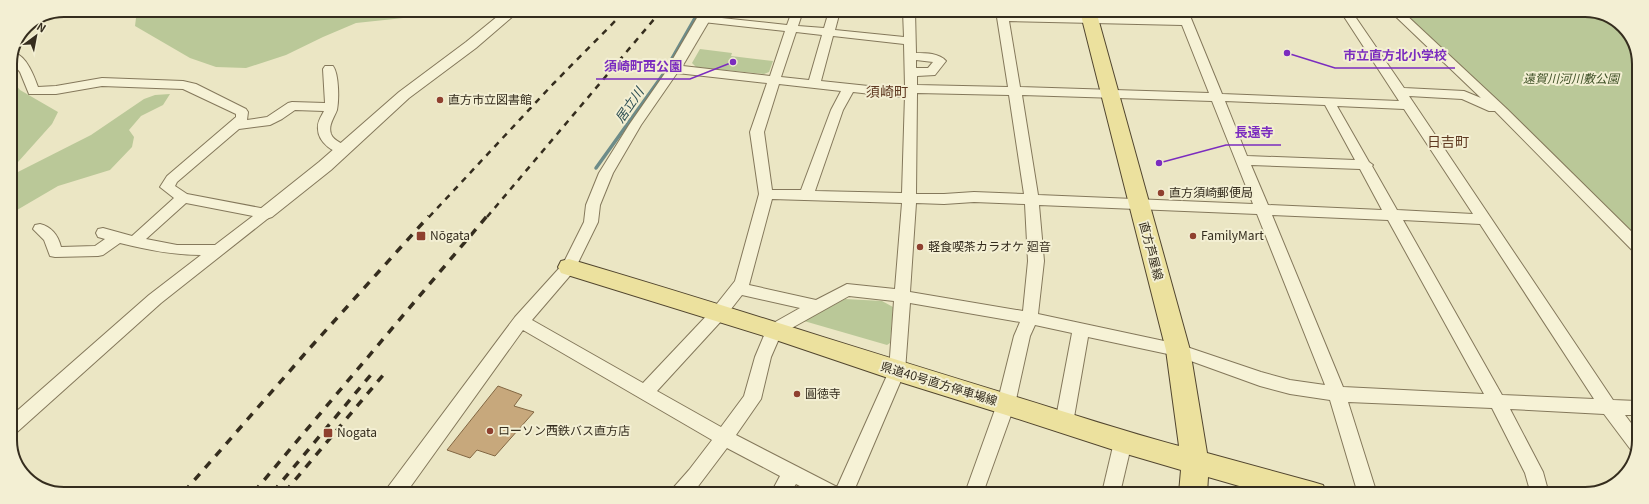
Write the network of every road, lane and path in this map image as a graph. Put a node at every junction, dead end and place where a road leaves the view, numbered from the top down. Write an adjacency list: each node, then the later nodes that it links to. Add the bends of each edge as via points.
1 (505, 17): 33 (street, via 404,95)
2 (705, 17): 17 (street)
3 (719, 17): 12 (street)
4 (795, 17): 12 (street)
5 (833, 17): 13 (street)
6 (909, 17): 14 (street)
7 (1003, 17): 24 (street)
8 (1090, 17): 26 (main road, 直方芦屋線)
9 (1184, 17): 27 (street)
10 (1350, 17): 25 (street)
11 (1402, 17): 31 (street)
12 (791, 28): 13 (street); 20 (street)
13 (829, 32): 14 (street); 21 (street)
14 (910, 41): 15 (street)
15 (910, 56): 19 (street); 19 (street, via 930,57 940,61 931,72)
16 (17, 60): 32 (street, via 33,91 102,82 183,85 242,112 242,118)
17 (674, 68): 20 (street); 52 (street, via 606,173 593,205 591,222)
18 (329, 69): 30 (street)
19 (911, 72): 23 (street)
20 (774, 79): 21 (street); 36 (street, via 757,132)
21 (814, 84): 22 (street)
22 (849, 88): 23 (street, via 898,93); 37 (street, via 837,110)
23 (911, 89): 24 (street); 38 (street)
24 (1013, 90): 26 (street); 40 (street)
25 (1401, 92): 29 (street); 31 (street, via 1464,95)
26 (1110, 93): 27 (street); 41 (main road, 直方芦屋線)
27 (1218, 97): 28 (street); 34 (street)
28 (1329, 102): 29 (street); 35 (street)
29 (1409, 105): 45 (street)
30 (331, 107): 32 (street, via 292,106 278,118); 33 (street, via 324,127 325,133 330,142)
31 (1503, 112): 50 (street)
32 (235, 125): 39 (street, via 172,179 168,187)
33 (343, 150): 43 (street)
34 (1242, 160): 35 (street); 42 (street)
35 (1366, 165): 44 (street)
36 (766, 194): 37 (street); 53 (street, via 742,283)
37 (806, 195): 38 (street)
38 (910, 197): 40 (street); 54 (street)
39 (183, 198): 43 (street); 49 (street)
40 (1032, 200): 41 (street); 57 (street, via 1036,261)
41 (1139, 204): 42 (street); 61 (main road, 直方芦屋線)
42 (1262, 210): 44 (street); 64 (street)
43 (266, 213): 51 (street)
44 (1394, 215): 45 (street); 65 (street)
45 (1485, 219): 67 (street)
46 (40, 229): 48 (street, via 53,240 55,252 98,251)
47 (103, 233): 48 (street)
48 (118, 237): 49 (street)
49 (135, 241): 51 (street, via 177,250)
50 (1632, 241)
51 (217, 250): 69 (street, via 155,299)
52 (568, 266): 56 (main road, 県道40号直方停車場線); 58 (street)
53 (738, 288): 55 (street); 56 (street)
54 (902, 296): 55 (street, via 847,290); 57 (street); 62 (street)
55 (816, 306): 59 (street)
56 (718, 314): 59 (main road, 県道40号直方停車場線); 63 (street)
57 (1030, 318): 60 (street); 66 (street, via 1022,336)
58 (521, 321): 63 (street); 76 (street)
59 (774, 330): 62 (main road, 県道40号直方停車場線); 71 (street, via 752,399)
60 (1081, 330): 61 (street); 70 (street)
61 (1178, 350): 64 (street, via 1290,388); 74 (main road, 直方芦屋線)
62 (897, 372): 66 (main road, 県道40号直方停車場線); 80 (street)
63 (645, 393): 71 (street)
64 (1337, 394): 65 (street); 85 (street)
65 (1497, 401): 67 (street); 86 (street, via 1534,472)
66 (1006, 404): 70 (main road, 県道40号直方停車場線); 81 (street)
67 (1608, 406): 68 (street); 72 (street)
68 (1632, 408)
69 (17, 422)
70 (1064, 423): 73 (main road, 県道40号直方停車場線)
71 (724, 438): 75 (street); 77 (street)
72 (1632, 438)
73 (1123, 442): 74 (main road, 県道40号直方停車場線); 82 (street)
74 (1195, 461): 83 (main road, 直方芦屋線); 84 (main road, 県道40号直方停車場線)
75 (792, 474): 78 (street); 79 (street)
76 (399, 487)
77 (686, 487)
78 (784, 487)
79 (819, 487)
80 (847, 487)
81 (976, 487)
82 (1112, 487)
83 (1193, 487)
84 (1287, 487)
85 (1366, 487)
86 (1538, 487)

